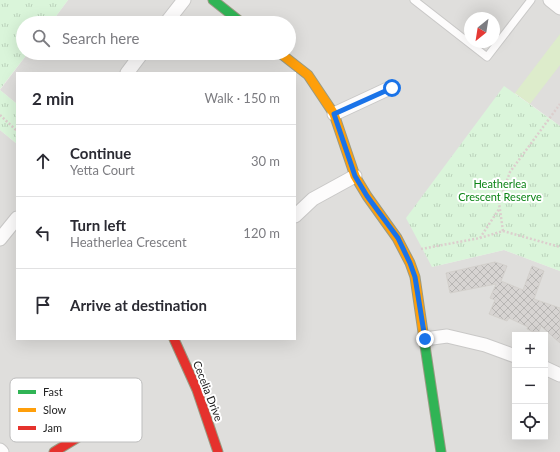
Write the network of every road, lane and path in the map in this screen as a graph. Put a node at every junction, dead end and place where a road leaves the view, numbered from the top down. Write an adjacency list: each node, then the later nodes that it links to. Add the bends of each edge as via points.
1 (184, 0): 7 (street)
2 (213, 0): 8 (street)
3 (414, 0): 4 (lane, via 487,57)
4 (531, 0)
5 (550, 0): 6 (street)
6 (560, 8)
7 (171, 16)
8 (233, 16)
9 (137, 60): 11 (street)
10 (289, 60): 14 (street, via 308,75)
11 (128, 72)
12 (392, 88): 14 (street)
13 (560, 104): 18 (path, via 510,172 499,203)
14 (334, 114): 17 (street)
15 (0, 115): 16 (path)
16 (16, 130)
17 (355, 176): 19 (street, via 313,199); 25 (street, via 398,238)
18 (500, 208): 21 (path); 22 (path)
19 (296, 215)
20 (16, 219): 23 (street)
21 (503, 231): 22 (path); 24 (path)
22 (480, 238): 25 (path, via 419,249)
23 (0, 239)
24 (560, 247)
25 (410, 263): 26 (street, via 415,277)
26 (425, 339): 28 (street, via 446,336 485,345); 36 (street)
27 (174, 340): 35 (street, Cecelia Drive, via 197,390)
28 (512, 355)
29 (548, 369): 30 (street)
30 (560, 375)
31 (70, 442): 34 (street)
32 (0, 450): 33 (street)
33 (2, 452)
34 (54, 452)
35 (218, 452)
36 (442, 452)

